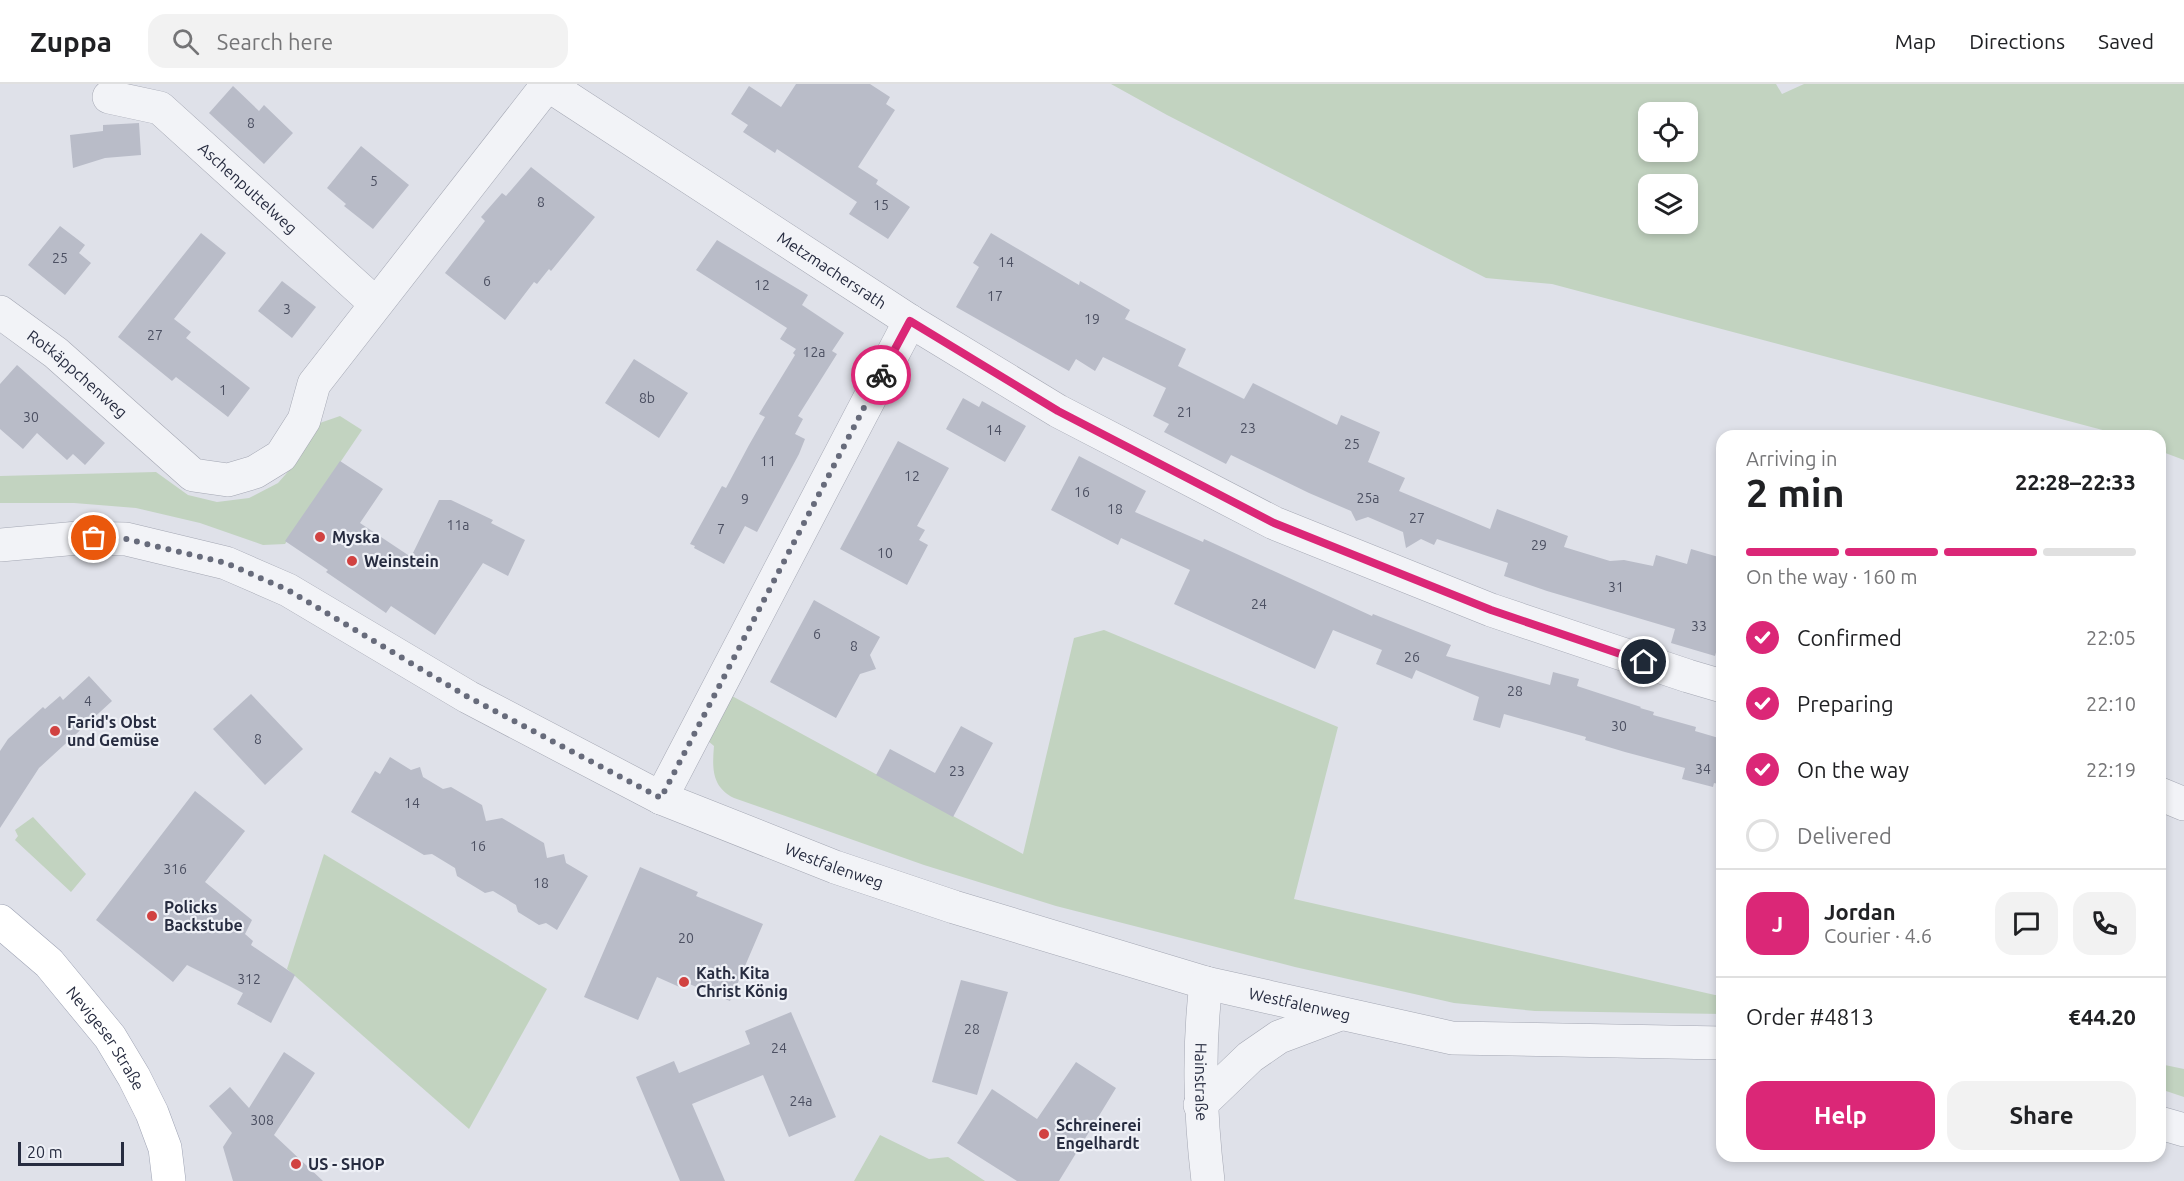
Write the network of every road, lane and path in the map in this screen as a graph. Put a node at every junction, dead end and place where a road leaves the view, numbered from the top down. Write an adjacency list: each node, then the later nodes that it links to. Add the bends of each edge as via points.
1 (548, 84): 3 (street, Metzmachersrath); 5 (street, Metzmachersrath)
2 (108, 97): 3 (street, Aschenputtelweg, via 160,108)
3 (375, 303): 6 (street, Metzmachersrath, via 314,384 304,420 281,456 264,467 228,480 193,475)
4 (0, 312): 6 (street, Rotkäppchenweg, via 56,353)
5 (910, 321): 8 (street, Metzmachersrath, via 1058,411 1274,523 1491,610); 10 (street)
6 (151, 438)
7 (0, 545): 10 (street, Westfalenweg, via 78,538 126,539 226,563 288,590 468,697)
8 (1716, 684)
9 (2166, 796): 11 (street)
10 (661, 798): 13 (street, Westfalenweg, via 835,867)
11 (2184, 804)
12 (0, 921): 19 (main road, Nevigeser Straße, via 49,963 110,1037 152,1113 165,1148)
13 (1206, 983): 14 (street, Westfalenweg); 16 (street, Hainstraße, via 1200,1033)
14 (1340, 1014): 15 (street, Westfalenweg, via 1452,1038); 16 (street, via 1279,1037 1250,1057)
15 (1716, 1043)
16 (1200, 1105): 20 (street, Hainstraße)
17 (2166, 1126): 18 (street)
18 (2184, 1130)
19 (169, 1181)
20 (1208, 1181)

